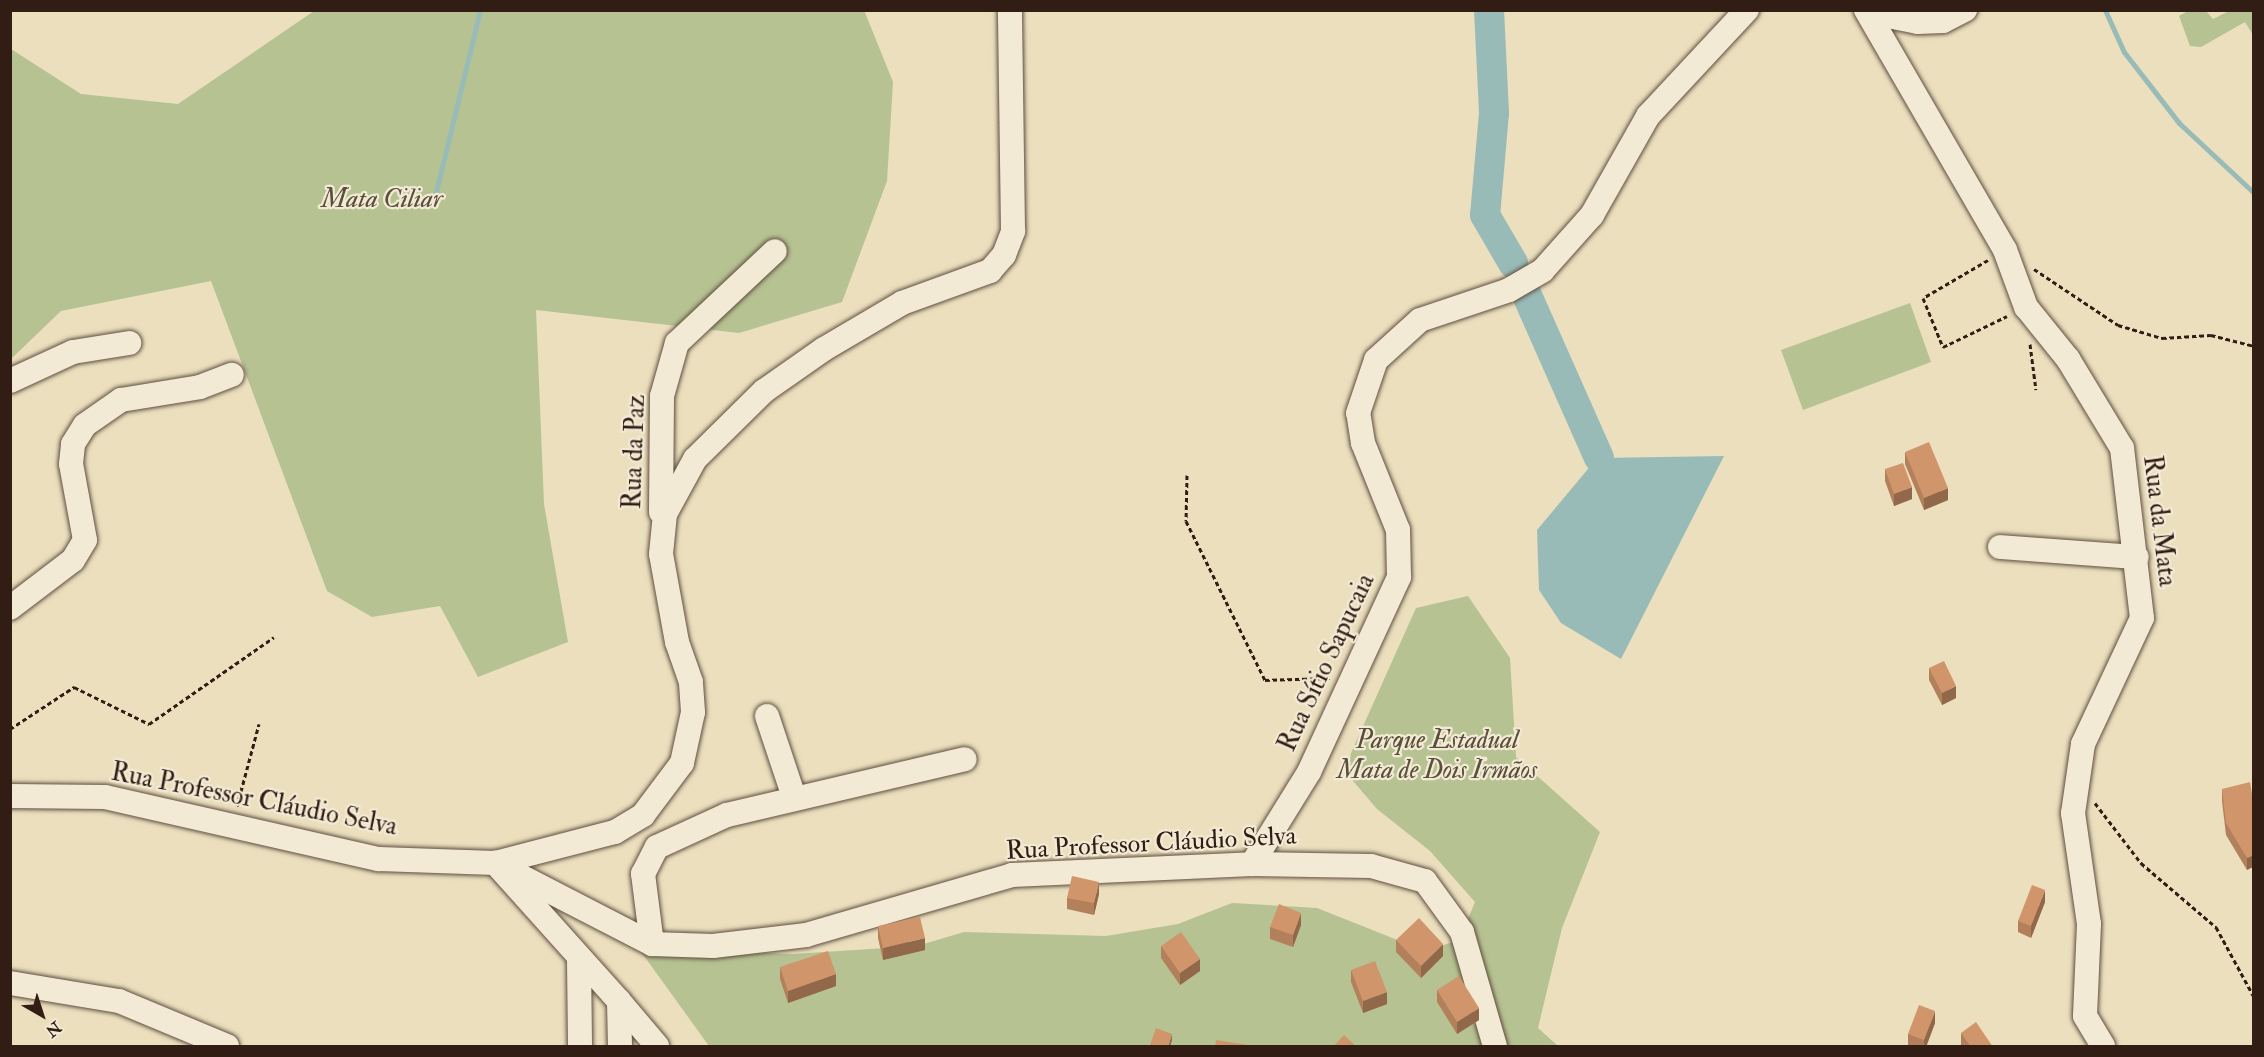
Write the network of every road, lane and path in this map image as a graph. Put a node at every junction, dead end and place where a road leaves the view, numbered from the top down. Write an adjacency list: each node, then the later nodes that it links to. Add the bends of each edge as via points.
1 (1010, 10): 15 (street, via 1013,231 1004,255 990,271 902,303 764,391 719,432 678,483 665,514)
2 (1747, 10): 19 (street, Rua Sítio Sapucaia, via 1648,116 1592,215 1544,270 1509,290 1420,320 1376,360 1358,413 1362,443 1398,530 1401,554 1394,594)
3 (1965, 10): 4 (street, via 1943,21 1918,22)
4 (1867, 11): 5 (street, Rua da Mata, via 1891,62)
5 (2005, 250): 7 (street, Rua da Mata); 7 (path, via 1923,298 1943,347); 9 (path, via 2118,325 2162,338 2211,335)
6 (775, 251): 15 (street, Rua da Paz, via 677,343 662,396)
7 (2026, 307): 12 (path); 16 (street, Rua da Mata, via 2068,359 2122,448)
8 (129, 343): 11 (street, via 73,352)
9 (2253, 346)
10 (232, 375): 17 (street, via 200,387 121,400 85,425 73,444 70,464 85,540 73,560)
11 (10, 381)
12 (2036, 390)
13 (1187, 475): 19 (path, via 1186,521 1266,680 1313,682)
14 (2000, 547): 16 (street)
15 (661, 554): 28 (street, via 677,642 691,682 693,720 681,764 643,815 615,832)
16 (2137, 557): 24 (street, Rua da Mata, via 2142,618 2083,744)
17 (10, 608)
18 (274, 637): 22 (path, via 149,724 74,687)
19 (1360, 669): 29 (street, Rua Sítio Sapucaia, via 1309,772)
20 (767, 716): 26 (street)
21 (259, 723): 27 (path)
22 (10, 729)
23 (965, 759): 26 (street)
24 (2077, 780): 33 (path, via 2141,863 2216,927); 40 (street, Rua da Mata, via 2073,813 2089,933 2085,1016)
25 (10, 796): 27 (street, Rua Professor Cláudio Selva, via 105,797)
26 (794, 797): 30 (street, via 689,830 646,859)
27 (233, 822): 28 (street, Rua Professor Cláudio Selva, via 379,859)
28 (495, 863): 30 (street, Rua Professor Cláudio Selva); 31 (street)
29 (1252, 864): 30 (street, Rua Professor Cláudio Selva, via 1012,875 807,935 713,946); 39 (street, Rua Professor Cláudio Selva, via 1371,866 1425,881 1462,932)
30 (652, 944)
31 (579, 961): 34 (street); 36 (street)
32 (10, 983): 35 (street, via 119,1001)
33 (2253, 997)
34 (619, 1001): 37 (street); 38 (street)
35 (227, 1047)
36 (580, 1047)
37 (620, 1047)
38 (657, 1047)
39 (1495, 1047)
40 (2103, 1047)

